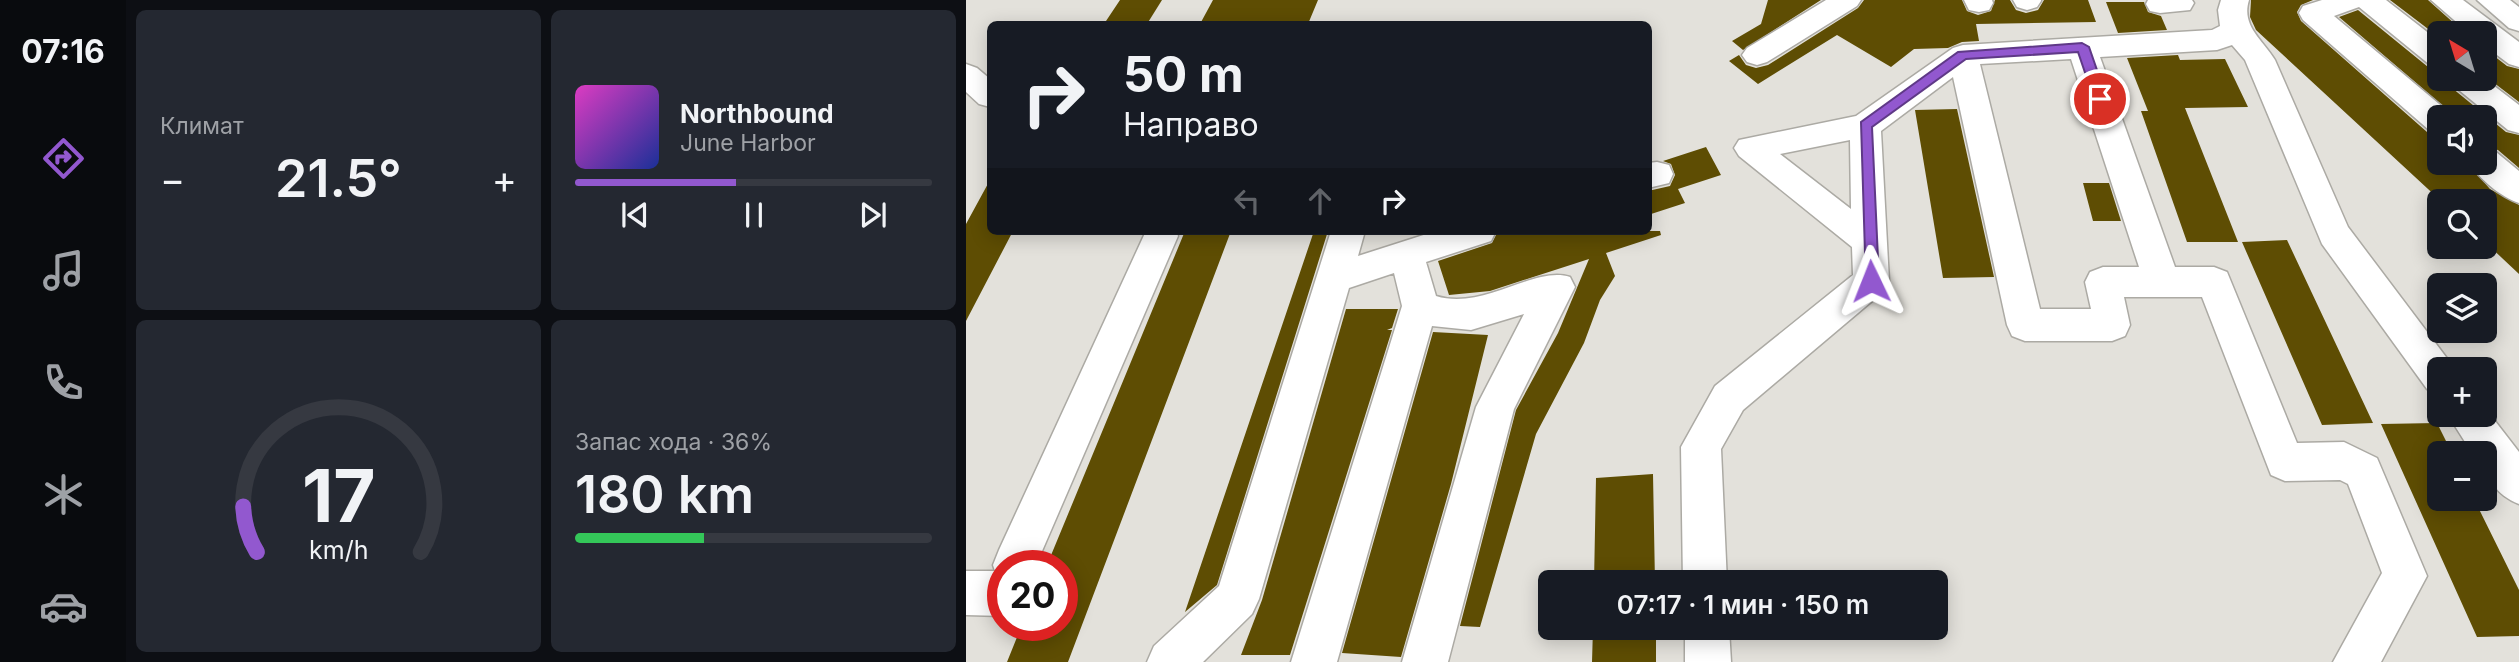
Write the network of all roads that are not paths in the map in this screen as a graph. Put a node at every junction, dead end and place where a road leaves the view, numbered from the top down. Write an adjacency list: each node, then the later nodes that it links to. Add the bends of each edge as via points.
1 (1847, 0): 10 (lane)
2 (2351, 0): 16 (lane, via 2313,13)
3 (2368, 0): 9 (lane)
4 (2445, 0): 12 (lane)
5 (2491, 0): 7 (lane)
6 (2235, 16): 8 (lane, via 2217,40); 30 (lane, via 2260,60 2334,234)
7 (2519, 21)
8 (2082, 47): 11 (lane); 27 (lane)
9 (2427, 48)
10 (1757, 55)
11 (1963, 55): 18 (lane); 27 (lane, via 2025,325 2112,325 2103,282)
12 (2519, 57)
13 (966, 75): 15 (lane)
14 (2480, 91): 17 (lane)
15 (987, 93)
16 (2427, 110)
17 (2519, 122)
18 (1865, 125): 24 (lane); 24 (lane, via 1750,148)
19 (2497, 171): 20 (lane)
20 (2519, 190)
21 (1347, 235): 26 (lane)
22 (1467, 235): 25 (lane)
23 (1161, 236): 34 (lane)
24 (1870, 242): 35 (lane, via 1871,281 1729,398 1701,447)
25 (1408, 254): 26 (lane); 28 (lane)
26 (1334, 278): 39 (lane, via 1237,599)
27 (2162, 282): 43 (lane, via 2214,282 2285,462 2344,461 2362,471 2406,576)
28 (1420, 306): 29 (lane, via 1435,314); 40 (lane)
29 (1464, 317): 31 (lane, via 1504,323 1503,351); 31 (lane, via 1557,287)
30 (2427, 359)
31 (1512, 371): 41 (lane, via 1495,407)
32 (2476, 427): 33 (lane)
33 (2519, 485)
34 (1021, 550)
35 (1705, 570)
36 (966, 593): 37 (lane)
37 (987, 594)
38 (1707, 640): 42 (lane)
39 (1171, 662)
40 (1314, 662)
41 (1425, 662)
42 (1708, 662)
43 (2356, 662)

